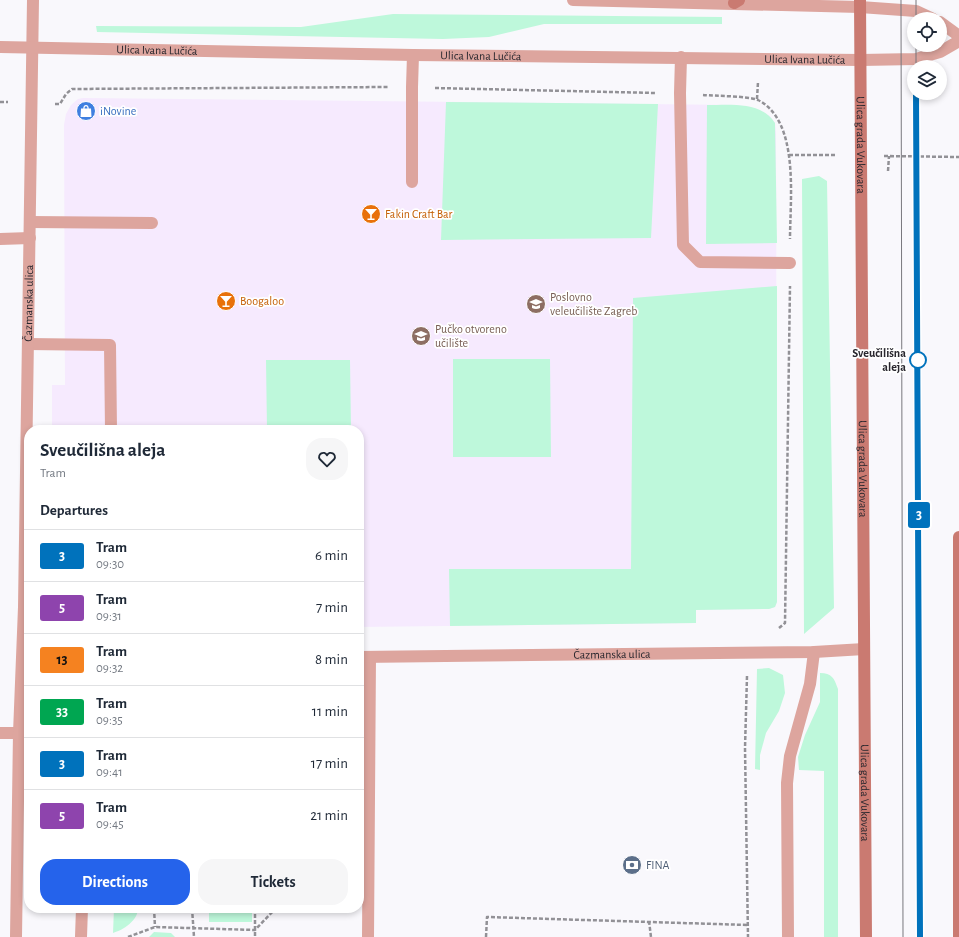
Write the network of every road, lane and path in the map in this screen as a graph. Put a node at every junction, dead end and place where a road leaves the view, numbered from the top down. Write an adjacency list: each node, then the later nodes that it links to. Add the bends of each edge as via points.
1 (33, 0): 11 (street, Čazmanska ulica)
2 (573, 0): 3 (street)
3 (675, 1): 4 (street)
4 (737, 2): 5 (street)
5 (860, 4): 6 (street); 14 (main road, Ulica grada Vukovara)
6 (918, 12)
7 (947, 27): 8 (street)
8 (959, 36)
9 (959, 41): 14 (street, Ulica Ivana Lučića, via 940,52 916,59)
10 (0, 47): 11 (street, Ulica Ivana Lučića)
11 (32, 48): 12 (street, Ulica Ivana Lučića); 25 (street, Čazmanska ulica)
12 (413, 55): 13 (street, Ulica Ivana Lučića); 24 (street)
13 (681, 57): 14 (street, Ulica Ivana Lučića); 29 (street, via 683,245 700,262)
14 (861, 60): 36 (main road, Ulica grada Vukovara)
15 (757, 94): 18 (path, via 757,99 768,107 782,125)
16 (0, 102): 17 (path)
17 (6, 102)
18 (789, 154): 19 (path); 29 (path)
19 (824, 155)
20 (882, 156): 21 (path)
21 (889, 156): 22 (path); 23 (path)
22 (959, 157)
23 (888, 172)
24 (412, 182)
25 (30, 222): 26 (street); 27 (street, Čazmanska ulica)
26 (152, 223)
27 (30, 238): 28 (street); 30 (street, Čazmanska ulica)
28 (0, 239)
29 (790, 263): 34 (path, via 785,623)
30 (28, 344): 31 (street, Čazmanska ulica); 32 (street, via 110,345)
31 (28, 425)
32 (111, 425)
33 (959, 537): 35 (main road)
34 (775, 631)
35 (959, 638): 43 (main road)
36 (864, 649): 37 (street, Čazmanska ulica); 64 (main road, Ulica grada Vukovara)
37 (814, 652): 39 (street, Čazmanska ulica); 63 (street, via 810,684 790,756 787,783)
38 (24, 654): 42 (street, Čazmanska ulica)
39 (364, 657): 59 (street)
40 (748, 670): 50 (path, via 745,748)
41 (0, 733): 42 (street)
42 (19, 733): 54 (street, Čazmanska ulica)
43 (958, 759): 65 (main road)
44 (82, 913): 55 (street)
45 (154, 913): 51 (path)
46 (192, 913): 52 (path)
47 (255, 913): 53 (path)
48 (271, 913): 53 (path)
49 (649, 921): 50 (path); 60 (path, via 487,917); 61 (path)
50 (748, 925): 62 (path)
51 (155, 927): 52 (path); 56 (path)
52 (194, 928): 53 (path); 57 (path)
53 (255, 930): 58 (path)
54 (16, 937)
55 (81, 937)
56 (128, 937)
57 (194, 937)
58 (256, 937)
59 (368, 937)
60 (486, 937)
61 (651, 937)
62 (748, 937)
63 (788, 937)
64 (866, 937)
65 (959, 937)

